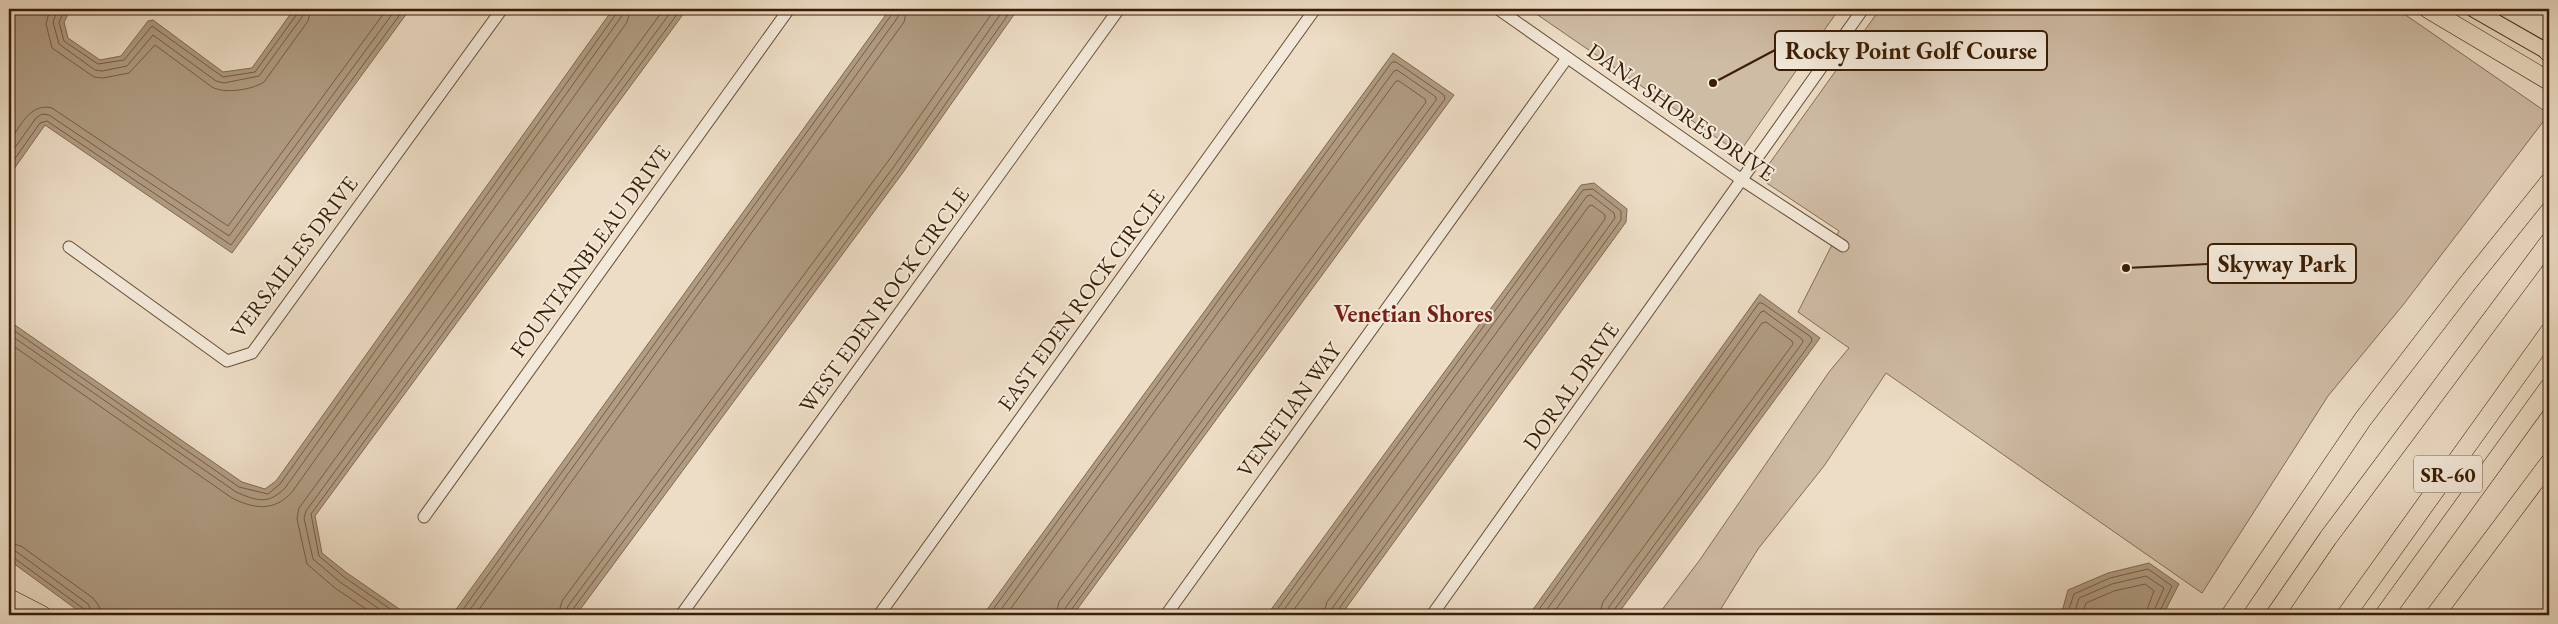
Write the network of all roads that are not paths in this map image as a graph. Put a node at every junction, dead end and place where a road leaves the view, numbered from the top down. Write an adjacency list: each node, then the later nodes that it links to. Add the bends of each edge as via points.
1 (502, 9): 15 (street, VERSAILLES DRIVE, via 252,353 227,362)
2 (789, 9): 20 (street, FOUNTAINBLEAU DRIVE)
3 (1119, 9): 24 (street, WEST EDEN ROCK CIRCLE)
4 (1315, 9): 25 (street, EAST EDEN ROCK CIRCLE)
5 (1498, 9): 10 (street, DANA SHORES DRIVE)
6 (1863, 9): 12 (street, DORAL DRIVE)
7 (2428, 9): 11 (highway)
8 (2473, 9): 9 (main road)
9 (2549, 52)
10 (1567, 58): 12 (street, DANA SHORES DRIVE); 26 (street, VENETIAN WAY)
11 (2549, 80)
12 (1742, 180): 16 (street, DANA SHORES DRIVE); 27 (street, DORAL DRIVE)
13 (2549, 183): 28 (highway, via 2362,419)
14 (2549, 242): 29 (highway)
15 (69, 246)
16 (1843, 246)
17 (2549, 332): 30 (highway, SR-60 / SR-60)
18 (2549, 387): 31 (highway)
19 (2549, 463): 32 (highway)
20 (424, 517)
21 (9, 598): 22 (highway); 23 (highway)
22 (33, 615)
23 (42, 615)
24 (681, 615)
25 (879, 615)
26 (1166, 615)
27 (1432, 615)
28 (2230, 615)
29 (2275, 615)
30 (2346, 615)
31 (2384, 615)
32 (2435, 615)

